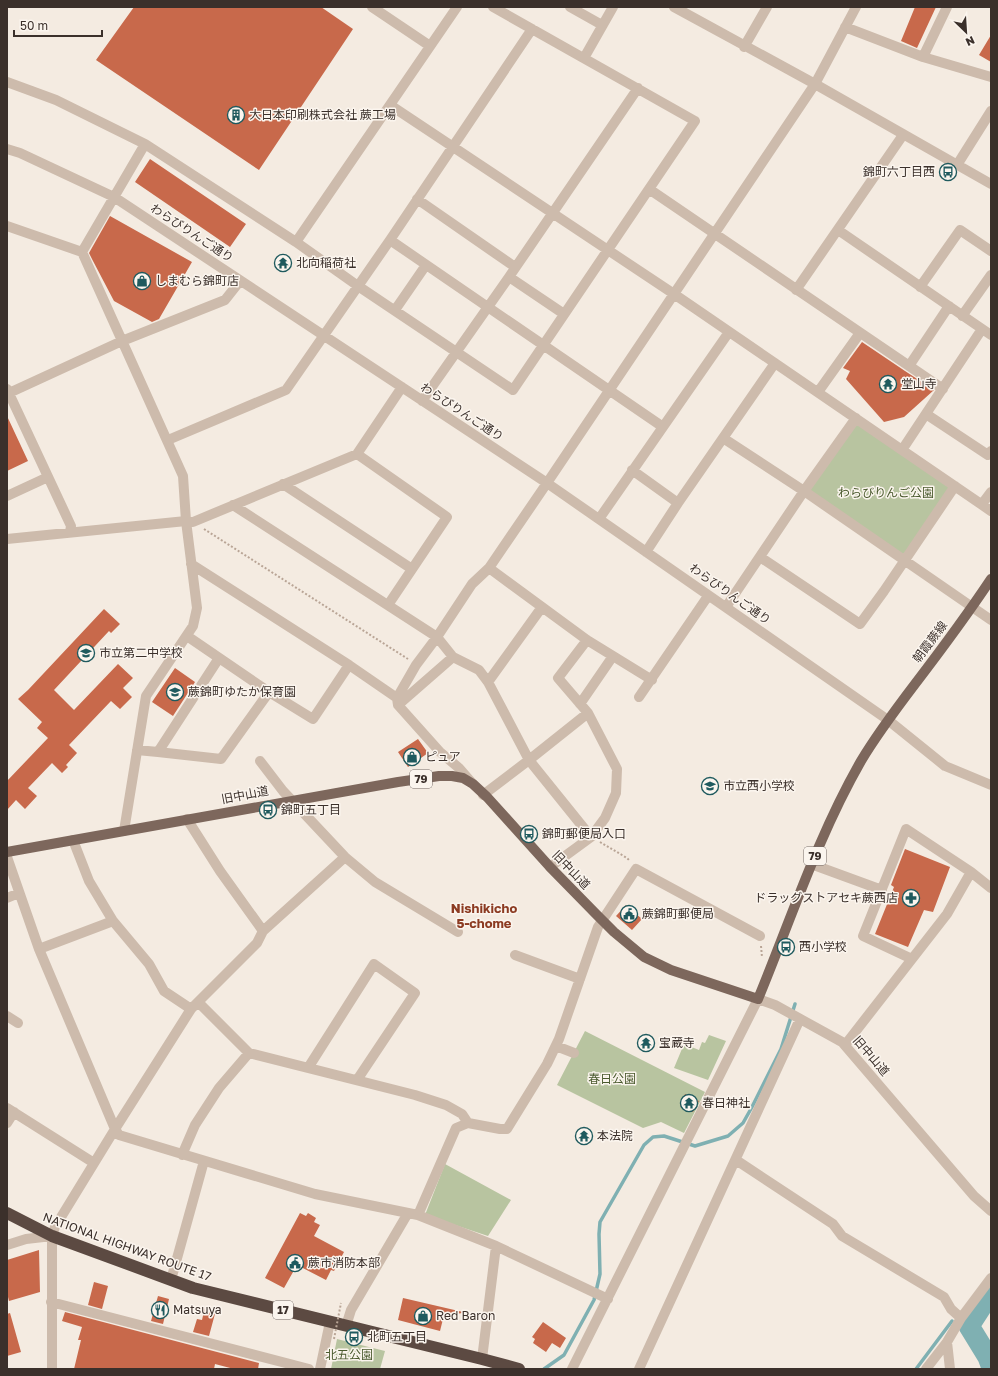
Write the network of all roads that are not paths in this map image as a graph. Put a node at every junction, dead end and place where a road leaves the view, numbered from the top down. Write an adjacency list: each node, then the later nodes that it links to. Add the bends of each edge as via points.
1 (372, 7): 13 (street)
2 (457, 7): 13 (street)
3 (493, 7): 12 (street)
4 (570, 7): 10 (street)
5 (613, 7): 10 (street)
6 (674, 7): 14 (street)
7 (767, 7): 14 (street)
8 (856, 7): 11 (street)
9 (947, 7): 15 (street)
10 (602, 25): 16 (street)
11 (845, 28): 15 (street); 19 (street)
12 (532, 29): 16 (street); 25 (street)
13 (430, 46): 21 (street)
14 (744, 47): 19 (street)
15 (923, 56): 17 (street)
16 (584, 58): 20 (street)
17 (991, 77)
18 (7, 82): 24 (street, via 56,100)
19 (814, 84): 23 (street); 35 (street)
20 (638, 88): 29 (street, via 695,121); 32 (street)
21 (390, 105): 25 (street); 37 (street)
22 (991, 111): 27 (street)
23 (903, 135): 27 (street); 34 (street)
24 (145, 144): 30 (street); 37 (street)
25 (453, 146): 31 (street); 32 (street)
26 (7, 149): 30 (street, わらびりんご通り)
27 (957, 166): 28 (street)
28 (991, 184)
29 (649, 189): 35 (street); 38 (street)
30 (114, 197): 40 (street); 45 (street, わらびりんご通り)
31 (417, 199): 36 (street); 42 (street)
32 (553, 213): 38 (street); 42 (street)
33 (7, 226): 40 (street)
34 (838, 230): 47 (street); 48 (street)
35 (715, 233): 48 (street); 49 (street)
36 (390, 240): 41 (street); 46 (street)
37 (296, 242): 46 (street)
38 (608, 250): 49 (street); 53 (street)
39 (991, 251): 47 (street, via 960,230)
40 (82, 252): 60 (street)
41 (426, 265): 51 (street); 52 (street)
42 (515, 267): 44 (street)
43 (991, 275): 54 (street)
44 (509, 277): 51 (street); 53 (street)
45 (240, 280): 59 (street, わらびりんご通り); 60 (street, via 225,300)
46 (358, 286): 52 (street); 59 (street)
47 (920, 287): 50 (street)
48 (796, 290): 57 (street)
49 (674, 294): 56 (street); 67 (street)
50 (949, 306): 54 (street); 64 (street)
51 (488, 308): 61 (street); 62 (street)
52 (395, 310): 62 (street)
53 (564, 314): 61 (street)
54 (962, 316): 55 (street)
55 (982, 329): 58 (street); 66 (street)
56 (729, 332): 63 (street); 73 (street)
57 (860, 333): 64 (street); 69 (street)
58 (991, 335)
59 (324, 336): 65 (street, わらびりんご通り); 75 (street, via 286,390)
60 (122, 342): 68 (street); 75 (street)
61 (543, 345): 62 (street, via 513,390); 67 (street)
62 (456, 352): 70 (street)
63 (775, 363): 69 (street); 74 (street)
64 (909, 366): 66 (street)
65 (402, 387): 70 (street, わらびりんご通り); 78 (street)
66 (943, 389): 71 (street)
67 (610, 390): 73 (street); 81 (street)
68 (8, 391): 80 (street)
69 (818, 392): 72 (street)
70 (422, 401): 81 (street, わらびりんご通り)
71 (926, 414): 76 (street); 77 (street, via 988,455)
72 (856, 418): 76 (street); 84 (street)
73 (663, 427): 79 (street)
74 (723, 438): 84 (street); 87 (street)
75 (168, 440): 92 (street, via 183,476)
76 (902, 450): 83 (street)
77 (991, 451)
78 (357, 454): 82 (street); 100 (street, via 447,517)
79 (632, 470): 87 (street); 91 (street)
80 (48, 477): 86 (street); 93 (street, via 71,526)
81 (547, 483): 91 (street, わらびりんご通り); 99 (street)
82 (283, 484): 89 (street); 100 (street)
83 (955, 486): 88 (street); 97 (street)
84 (804, 491): 96 (street); 97 (street)
85 (991, 492): 88 (street)
86 (7, 496)
87 (678, 503): 95 (street)
88 (982, 504): 90 (street)
89 (233, 505): 92 (street); 103 (street)
90 (991, 511)
91 (599, 519): 95 (street, わらびりんご通り)
92 (189, 521): 93 (street); 98 (street)
93 (70, 532): 94 (street)
94 (7, 539)
95 (646, 552): 102 (street, わらびりんご通り)
96 (760, 557): 97 (street, via 860,624); 105 (street)
97 (905, 560): 106 (street)
98 (191, 564): 108 (street, via 197,608 193,626); 114 (street)
99 (489, 568): 104 (street); 109 (street, via 472,584)
100 (412, 569): 103 (street)
101 (991, 579): 106 (main road, 朝霞蕨線 / 79)
102 (708, 596): 105 (street, わらびりんご通り); 115 (street)
103 (388, 605): 109 (street)
104 (542, 607): 110 (street); 116 (street)
105 (726, 607): 122 (street, わらびりんご通り)
106 (972, 607): 107 (street); 122 (main road, 朝霞蕨線 / 79)
107 (991, 620)
108 (187, 636): 113 (street); 123 (street, via 146,696)
109 (437, 637): 112 (street); 119 (street, via 416,665)
110 (587, 640): 111 (street); 120 (street, via 558,678)
111 (613, 656): 115 (street); 120 (street)
112 (453, 657): 116 (street, via 479,670); 119 (street)
113 (220, 658): 117 (street); 124 (street)
114 (350, 665): 117 (street, via 313,719); 119 (street)
115 (652, 680): 118 (street)
116 (488, 682): 125 (street)
117 (269, 692): 124 (street, via 221,759)
118 (639, 698)
119 (397, 701): 127 (street, via 440,752)
120 (580, 704): 121 (street)
121 (588, 713): 125 (street); 133 (street, via 617,769 616,793 605,818)
122 (888, 720): 128 (street, わらびりんご通り, via 945,766); 138 (main road, 79, via 832,816)
123 (137, 750): 124 (street); 132 (street)
124 (158, 752)
125 (529, 760): 129 (street); 133 (street)
126 (260, 762): 130 (street)
127 (473, 784): 129 (main road, 旧中山道 / 79); 130 (main road, 旧中山道 / 79, via 463,778 439,776)
128 (991, 784)
129 (483, 795): 139 (main road, 旧中山道 / 79)
130 (292, 800): 131 (main road, 旧中山道 / 79); 137 (street)
131 (187, 819): 132 (main road, 旧中山道 / 79); 147 (street)
132 (124, 831): 134 (main road, 旧中山道 / 79)
133 (591, 837): 139 (street)
134 (73, 840): 135 (main road, 旧中山道 / 79); 146 (street, via 89,881)
135 (7, 852)
136 (7, 857): 143 (street)
137 (345, 857): 147 (street); 148 (street, via 375,882)
138 (811, 864): 142 (street); 154 (main road, 79)
139 (550, 867): 145 (main road, 旧中山道 / 79)
140 (971, 872): 141 (street); 142 (street, via 906,829); 152 (street, via 947,914)
141 (991, 888)
142 (882, 890): 152 (street, via 863,936)
143 (19, 893): 144 (street); 150 (street)
144 (7, 898)
145 (602, 920): 149 (street, via 636,869); 153 (street); 154 (main road, 旧中山道 / 79, via 644,957 659,965)
146 (113, 921): 150 (street); 155 (street, via 149,964 164,991)
147 (263, 931): 155 (street, via 257,943)
148 (458, 932)
149 (760, 936)
150 (39, 948): 168 (street)
151 (515, 955): 153 (street)
152 (912, 959): 159 (street)
153 (580, 979): 160 (street)
154 (758, 999): 157 (street, 旧中山道); 181 (street)
155 (195, 1006): 161 (street); 168 (street)
156 (7, 1016): 158 (street)
157 (800, 1019): 159 (street, 旧中山道); 170 (street)
158 (18, 1023)
159 (845, 1045): 173 (street, 旧中山道, via 974,1196)
160 (556, 1046): 162 (street); 167 (street, via 507,1129)
161 (249, 1053): 163 (street); 169 (street, via 219,1088 195,1125)
162 (574, 1053)
163 (308, 1068): 164 (street); 164 (street, via 374,964 415,993)
164 (357, 1080): 167 (street, via 446,1105 462,1114)
165 (11, 1110): 166 (street); 172 (street)
166 (7, 1123)
167 (468, 1123): 175 (street, via 456,1128)
168 (117, 1132): 169 (street); 172 (street)
169 (182, 1154): 171 (street)
170 (736, 1160): 183 (street, via 833,1224 842,1236 944,1297 951,1309); 193 (street)
171 (204, 1161): 175 (street, via 315,1194); 180 (street)
172 (94, 1163): 176 (street)
173 (991, 1211)
174 (7, 1213): 176 (highway, NATIONAL HIGHWAY ROUTE 17 / 17)
175 (413, 1214): 178 (street); 185 (street, via 351,1310)
176 (52, 1236): 177 (street, via 26,1239); 180 (highway, NATIONAL HIGHWAY ROUTE 17 / 17); 182 (street)
177 (7, 1245)
178 (496, 1246): 181 (street); 187 (street)
179 (991, 1278): 183 (street)
180 (170, 1280): 184 (highway, NATIONAL HIGHWAY ROUTE 17 / 17)
181 (604, 1297): 192 (street)
182 (51, 1302): 188 (street); 189 (street)
183 (961, 1318): 186 (street)
184 (330, 1322): 185 (highway, NATIONAL HIGHWAY ROUTE 17 / 17); 190 (street)
185 (346, 1326): 187 (highway, NATIONAL HIGHWAY ROUTE 17 / 17)
186 (947, 1342): 194 (street); 195 (street)
187 (482, 1359): 191 (highway, NATIONAL HIGHWAY ROUTE 17 / 17)
188 (52, 1369)
189 (309, 1369)
190 (320, 1369)
191 (519, 1369)
192 (572, 1369)
193 (639, 1369)
194 (926, 1369)
195 (950, 1369)

